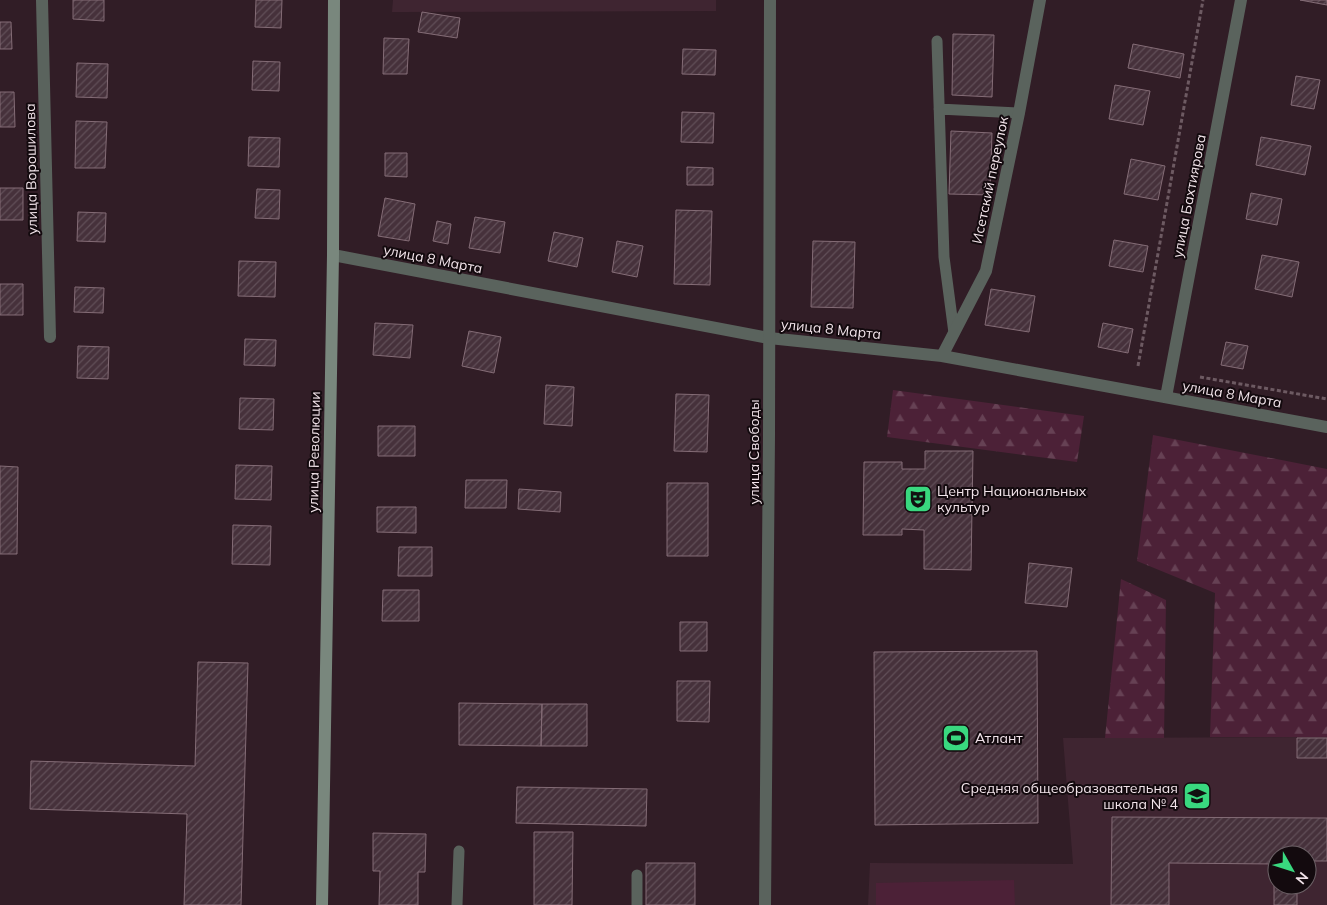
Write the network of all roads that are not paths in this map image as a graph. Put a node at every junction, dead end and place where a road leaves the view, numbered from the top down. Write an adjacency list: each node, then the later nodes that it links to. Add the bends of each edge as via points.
1 (42, 0): 11 (street, улица Ворошилова)
2 (334, 0): 9 (main road, улица Революции)
3 (770, 0): 12 (street, улица Свободы)
4 (1040, 0): 8 (street, Исетский переулок)
5 (1241, 0): 14 (street, улица Бахтиярова)
6 (936, 41): 7 (lane)
7 (939, 109): 8 (lane); 10 (lane, via 944,258)
8 (1019, 113): 10 (street, Исетский переулок, via 986,271)
9 (332, 256): 12 (street, улица 8 Марта); 18 (main road, улица Революции)
10 (954, 333): 13 (street, Исетский переулок)
11 (50, 337)
12 (769, 338): 13 (street, улица 8 Марта); 21 (street, улица Свободы)
13 (942, 356): 14 (street, улица 8 Марта)
14 (1166, 398): 15 (street, улица 8 Марта)
15 (1327, 427)
16 (459, 851): 19 (lane)
17 (637, 875): 20 (lane)
18 (322, 905)
19 (457, 905)
20 (637, 905)
21 (765, 905)

